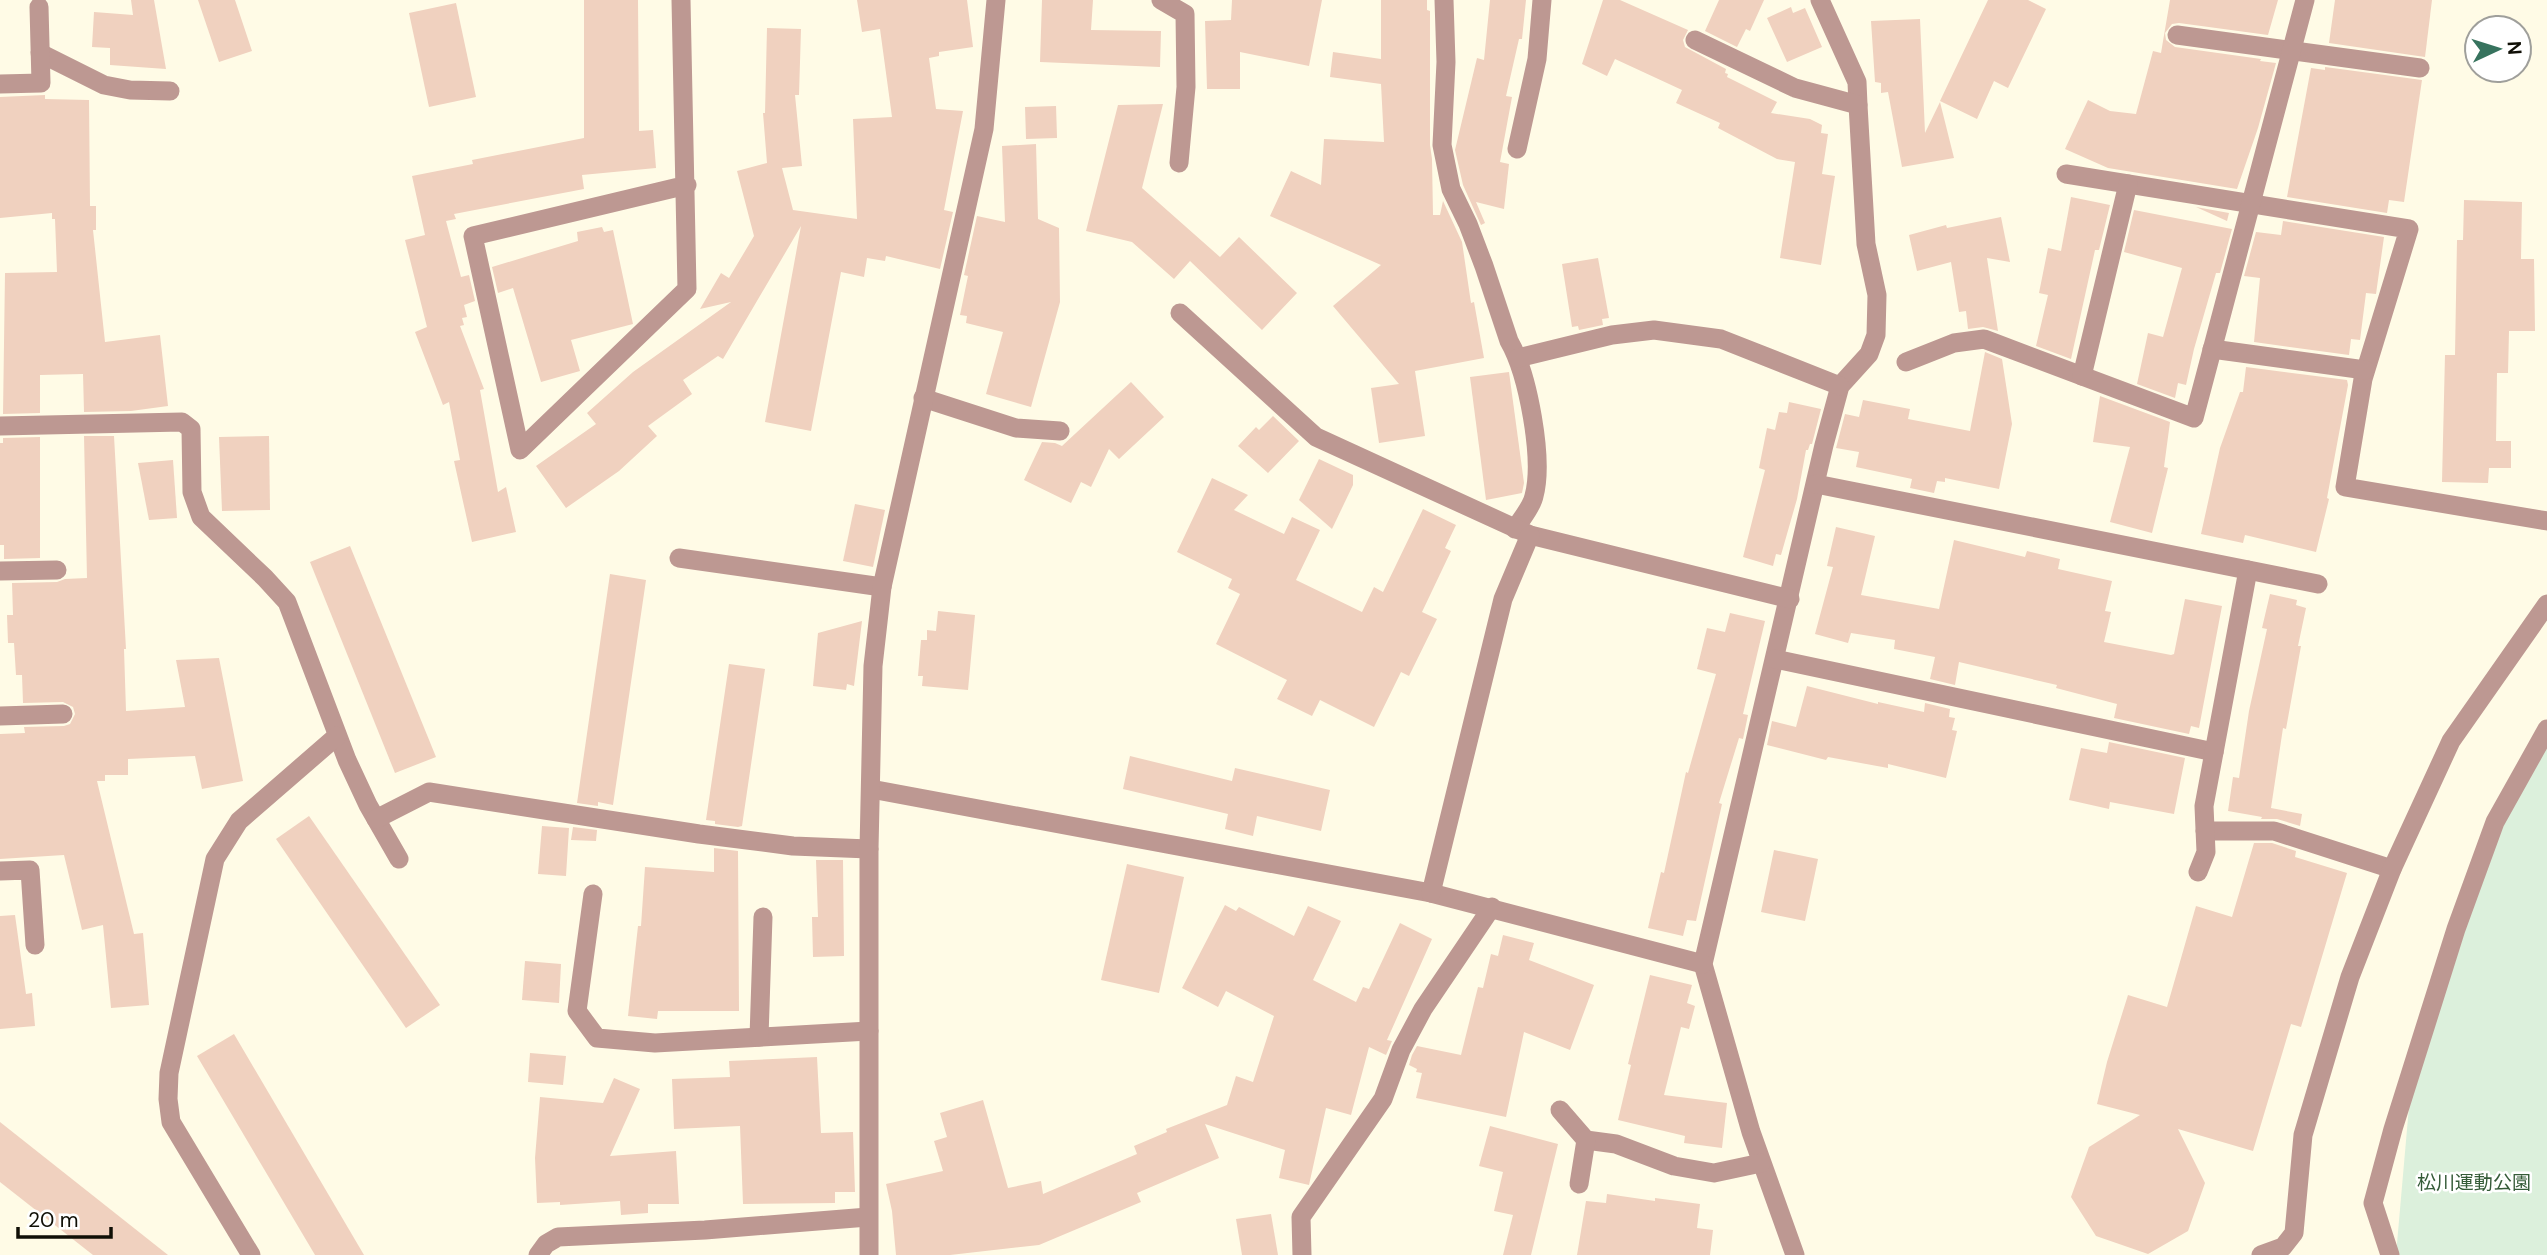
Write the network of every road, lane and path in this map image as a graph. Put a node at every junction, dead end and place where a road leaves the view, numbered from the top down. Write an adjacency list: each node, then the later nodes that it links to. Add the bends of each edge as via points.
1 (681, 0): 21 (street)
2 (996, 0): 30 (street, via 984,129)
3 (1161, 0): 18 (street, via 1185,14 1186,87)
4 (1444, 0): 25 (street, via 1442,145 1448,178)
5 (1542, 0): 17 (street, via 1537,59)
6 (1820, 0): 16 (street, via 1857,82)
7 (2305, 0): 11 (street)
8 (39, 7): 12 (street)
9 (2177, 34): 11 (street)
10 (1695, 40): 16 (street, via 1795,88)
11 (2293, 49): 13 (street); 22 (street)
12 (40, 53): 14 (street, via 41,83); 15 (street, via 104,85)
13 (2420, 68)
14 (0, 84)
15 (170, 91)
16 (1858, 105): 29 (street, via 1866,244 1877,295 1876,335 1869,354)
17 (1517, 149)
18 (1179, 163)
19 (2066, 174): 20 (street)
20 (2128, 184): 22 (street); 28 (street)
21 (687, 185): 21 (street, via 687,289 520,450 473,236)
22 (2251, 202): 24 (street); 27 (street, via 2409,229)
23 (1180, 313): 35 (street, via 1316,437)
24 (2212, 349): 27 (street); 28 (street, via 2194,418)
25 (1518, 358): 29 (street, via 1612,335 1654,330 1721,339); 35 (street, via 1537,467 1534,498)
26 (1906, 362): 28 (street, via 1954,343 1984,339)
27 (2365, 370): 34 (street, via 2346,487)
28 (2082, 376)
29 (1840, 386): 33 (street)
30 (922, 398): 32 (street, via 1016,428); 41 (street)
31 (0, 426): 48 (street, via 182,422 191,429 192,492 201,517 287,602)
32 (1060, 431)
33 (1816, 484): 38 (street); 42 (street)
34 (2547, 521)
35 (1522, 532): 42 (street); 58 (street)
36 (679, 558): 41 (street)
37 (57, 570): 39 (street)
38 (2248, 570): 40 (street); 49 (street)
39 (0, 571)
40 (2318, 584)
41 (882, 587): 50 (street, via 873,666)
42 (1790, 598): 44 (street)
43 (2547, 604): 55 (street, via 2451,741)
44 (1775, 659): 49 (street); 63 (street)
45 (64, 714): 46 (street)
46 (0, 716)
47 (2547, 729): 77 (street, via 2495,822 2393,1129 2374,1203)
48 (337, 736): 51 (street); 72 (street, via 239,821 215,859 169,1073 171,1122)
49 (2214, 752): 52 (street, via 2204,806)
50 (871, 789): 53 (street); 58 (street)
51 (376, 819): 53 (street, via 429,792 699,834 793,846); 54 (street)
52 (2205, 831): 55 (street, via 2274,831); 57 (street, via 2206,852)
53 (869, 849): 64 (street)
54 (399, 859)
55 (2392, 869): 71 (street, via 2350,978 2302,1135 2294,1233)
56 (0, 871): 62 (street, via 30,870)
57 (2198, 872)
58 (1431, 893): 60 (street)
59 (593, 894): 65 (street, via 577,1012 597,1038 655,1044)
60 (1492, 907): 63 (street); 75 (street, via 1423,1009 1401,1049 1383,1099 1301,1217)
61 (763, 917): 65 (street)
62 (35, 945)
63 (1703, 964): 68 (street)
64 (869, 1031): 65 (street); 70 (street)
65 (760, 1037)
66 (1560, 1110): 67 (street)
67 (1586, 1140): 68 (street, via 1616,1144 1674,1166 1714,1173); 69 (street)
68 (1761, 1163): 76 (street)
69 (1579, 1184)
70 (868, 1217): 73 (street, via 558,1237); 74 (street)
71 (2271, 1253)
72 (251, 1255)
73 (538, 1255)
74 (869, 1255)
75 (1302, 1255)
76 (1795, 1255)
77 (2390, 1255)

